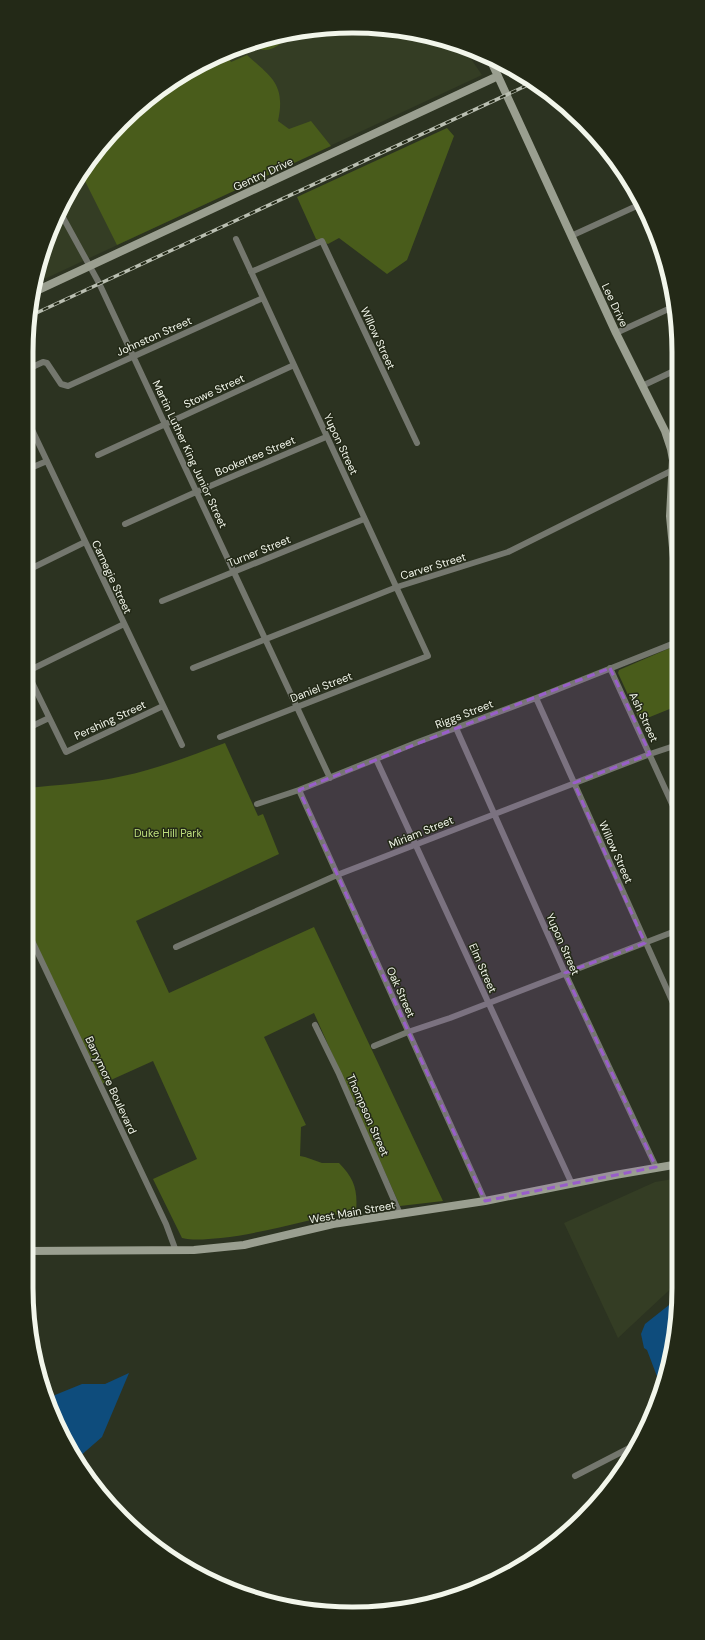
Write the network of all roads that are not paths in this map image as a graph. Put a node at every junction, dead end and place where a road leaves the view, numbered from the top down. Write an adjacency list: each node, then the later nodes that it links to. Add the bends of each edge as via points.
1 (493, 66): 2 (main road, Lee Drive)
2 (498, 76): 5 (main road, Lee Drive); 7 (main road, Gentry Drive)
3 (636, 206): 5 (street)
4 (63, 217): 7 (street, Martin Luther King Junior Street)
5 (571, 236): 12 (main road, Lee Drive)
6 (236, 239): 8 (street, Yupon Street)
7 (90, 266): 9 (main road, Gentry Drive); 13 (street, Martin Luther King Junior Street)
8 (251, 272): 10 (street, Yupon Street); 21 (street, Willow Street, via 322,241)
9 (39, 290)
10 (263, 298): 13 (street, Johnston Street); 14 (street, Yupon Street)
11 (669, 309): 12 (street)
12 (616, 333): 17 (main road, Lee Drive)
13 (134, 357): 15 (street, Johnston Street, via 68,386 63,385 49,364 45,362); 18 (street, Martin Luther King Junior Street)
14 (294, 365): 18 (street, Stowe Street); 20 (street, Yupon Street)
15 (33, 367)
16 (672, 372): 17 (street)
17 (642, 386): 23 (main road, Lee Drive, via 665,431)
18 (164, 424): 22 (street, Stowe Street); 28 (street, Martin Luther King Junior Street)
19 (33, 432): 24 (street, Carnegie Street)
20 (326, 437): 28 (street, Bookertee Street); 29 (street, Yupon Street)
21 (417, 444)
22 (98, 455)
23 (672, 460)
24 (47, 461): 25 (street); 32 (street, Carnegie Street)
25 (33, 467)
26 (672, 470): 35 (street, Carver Street, via 508,552)
27 (672, 485): 30 (main road, Lee Drive)
28 (196, 492): 31 (street, Bookertee Street); 34 (street, Martin Luther King Junior Street)
29 (364, 519): 34 (street, Turner Street); 35 (street, Yupon Street)
30 (672, 521)
31 (125, 524)
32 (85, 542): 33 (street); 37 (street, Carnegie Street)
33 (33, 568)
34 (234, 572): 36 (street, Turner Street); 38 (street, Martin Luther King Junior Street)
35 (398, 587): 38 (street, Carver Street); 40 (street, Yupon Street)
36 (162, 601)
37 (124, 624): 41 (street); 46 (street, Carnegie Street)
38 (266, 640): 42 (street, Carver Street); 47 (street, Martin Luther King Junior Street)
39 (672, 644): 43 (street, Riggs Street)
40 (428, 656): 47 (street, Daniel Street)
41 (33, 668)
42 (193, 668)
43 (610, 668): 45 (street, Riggs Street); 54 (street, Ash Street)
44 (33, 685): 48 (street)
45 (536, 698): 50 (street, Riggs Street); 57 (street, Willow Street)
46 (163, 706): 48 (street, Pershing Street, via 66,752); 52 (street, Carnegie Street)
47 (298, 707): 51 (street, Daniel Street); 56 (street, Martin Luther King Junior Street)
48 (49, 718): 49 (street)
49 (33, 726)
50 (456, 728): 55 (street, Riggs Street); 61 (street, Yupon Street)
51 (220, 737)
52 (182, 745)
53 (672, 747): 54 (street, Miriam Street)
54 (650, 754): 57 (street, Miriam Street); 60 (street, Ash Street)
55 (376, 759): 56 (street, Riggs Street); 62 (street, Elm Street)
56 (330, 778): 58 (street, Riggs Street)
57 (574, 783): 61 (street, Miriam Street); 66 (street, Willow Street)
58 (299, 790): 59 (street, Riggs Street); 63 (street, Oak Street)
59 (257, 804)
60 (672, 804)
61 (494, 815): 62 (street, Miriam Street); 68 (street, Yupon Street)
62 (416, 845): 63 (street, Miriam Street); 70 (street, Elm Street)
63 (337, 875): 67 (street, Miriam Street); 72 (street, Oak Street)
64 (672, 932): 66 (street)
65 (33, 943): 80 (street, Barrymore Boulevard, via 163,1217)
66 (645, 943): 68 (street); 69 (street, Willow Street)
67 (176, 947)
68 (565, 973): 70 (street); 75 (street, Yupon Street)
69 (672, 1001)
70 (488, 1003): 72 (street); 76 (street, Elm Street)
71 (315, 1025): 78 (street, Thompson Street)
72 (408, 1032): 73 (street); 77 (street, Oak Street)
73 (374, 1046)
74 (672, 1165): 75 (main road, West Main Street)
75 (656, 1167): 76 (main road, West Main Street)
76 (572, 1184): 77 (main road, West Main Street)
77 (485, 1202): 78 (main road, West Main Street)
78 (400, 1214): 80 (main road, West Main Street, via 333,1224 244,1245)
79 (33, 1251): 80 (main road, West Main Street)
80 (176, 1251)
81 (628, 1449): 82 (street)
82 (575, 1476)

